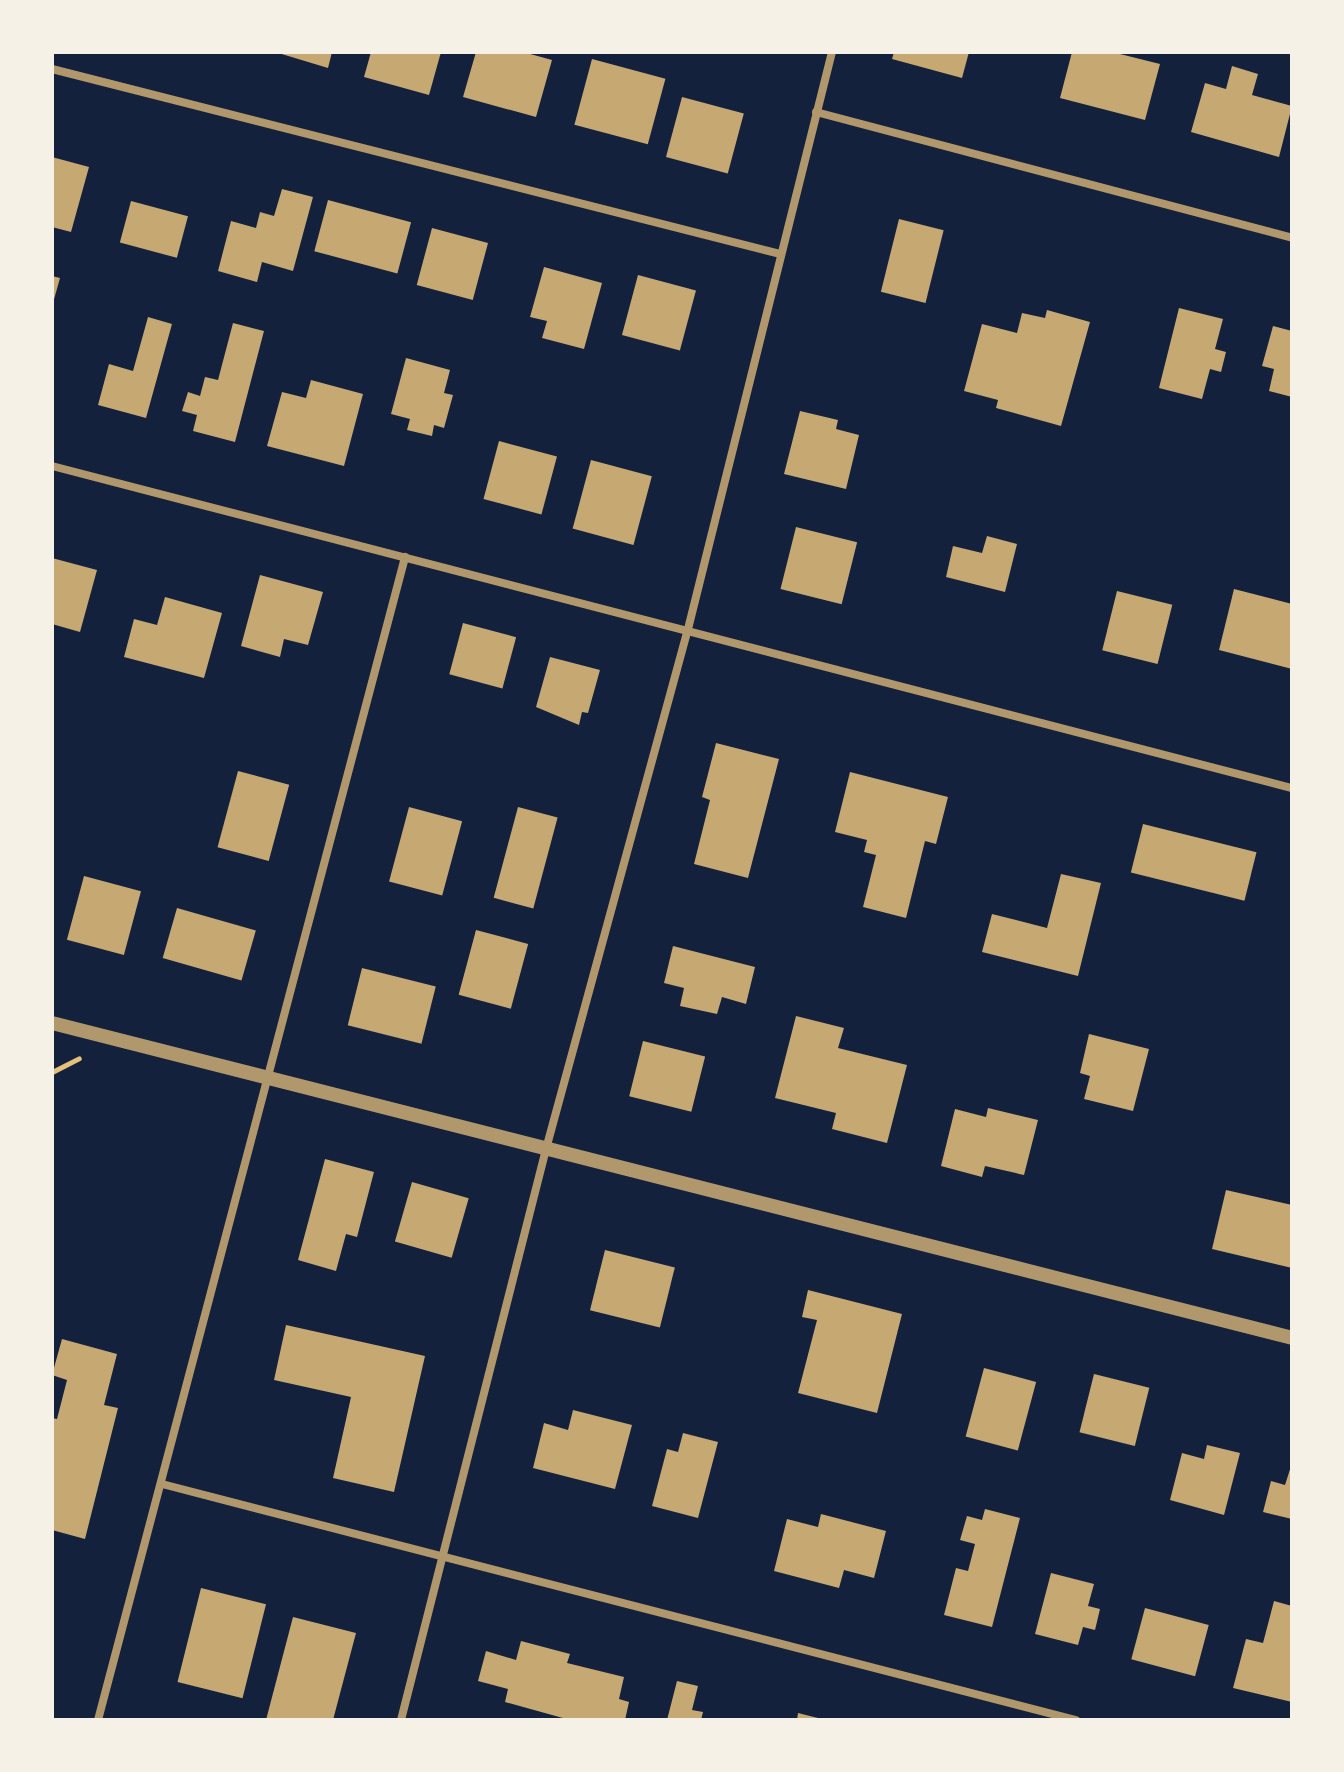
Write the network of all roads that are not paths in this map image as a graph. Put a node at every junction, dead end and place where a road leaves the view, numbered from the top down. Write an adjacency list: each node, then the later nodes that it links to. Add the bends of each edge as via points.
1 (832, 52): 3 (street)
2 (52, 69): 5 (street)
3 (816, 112): 4 (street); 5 (street)
4 (1292, 238)
5 (780, 254): 8 (street)
6 (52, 466): 7 (street)
7 (405, 557): 8 (street); 11 (street)
8 (688, 629): 9 (street); 12 (street)
9 (1292, 788)
10 (52, 1023): 11 (street)
11 (270, 1078): 12 (street); 14 (street)
12 (546, 1149): 13 (street); 15 (street)
13 (1292, 1338)
14 (162, 1484): 15 (street); 16 (street)
15 (442, 1556): 17 (street); 18 (street)
16 (98, 1720)
17 (401, 1720)
18 (1076, 1720)

